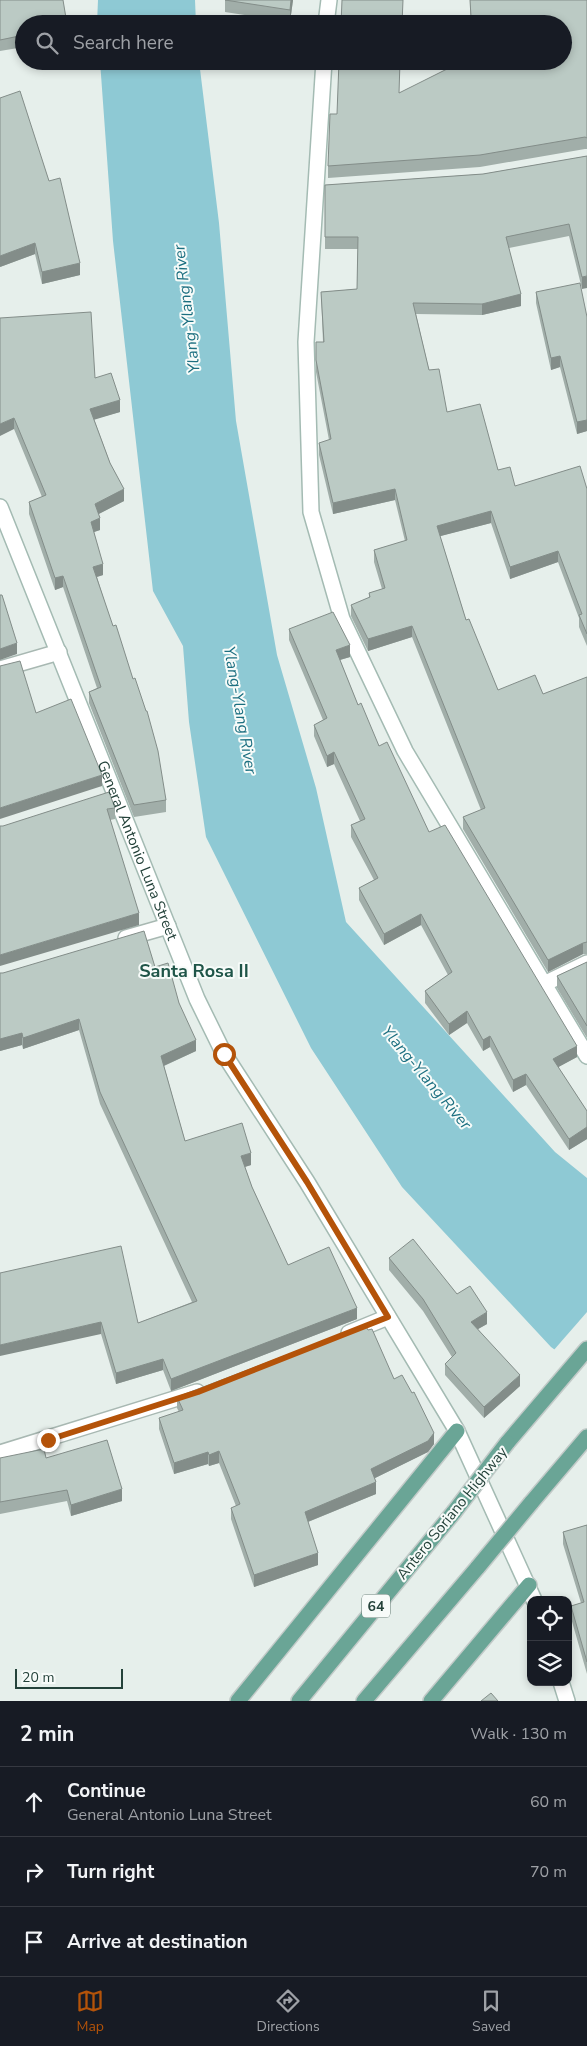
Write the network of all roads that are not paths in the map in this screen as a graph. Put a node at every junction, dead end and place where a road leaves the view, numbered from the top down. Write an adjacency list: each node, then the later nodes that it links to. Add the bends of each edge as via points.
1 (329, 0): 2 (street)
2 (327, 15)
3 (323, 70): 5 (street)
4 (336, 187): 5 (street)
5 (316, 188): 14 (street, via 306,342 312,512 342,619 404,751)
6 (0, 507): 7 (street, General Antonio Luna Street)
7 (59, 652): 8 (street); 9 (street, General Antonio Luna Street)
8 (0, 668)
9 (115, 792): 10 (street); 11 (street, General Antonio Luna Street)
10 (97, 798)
11 (168, 926): 12 (street); 16 (street, General Antonio Luna Street, via 197,999 224,1054 307,1182)
12 (112, 942)
13 (587, 964): 14 (street)
14 (544, 984): 15 (street)
15 (587, 1056)
16 (388, 1317): 17 (street); 20 (street, General Antonio Luna Street)
17 (337, 1338)
18 (587, 1349): 27 (main road, Antero Soriano Highway / 64, bridge, via 526,1419)
19 (207, 1388): 22 (street)
20 (456, 1431): 23 (street, General Antonio Luna Street); 26 (main road)
21 (587, 1437): 28 (main road, bridge)
22 (0, 1453)
23 (529, 1585): 24 (street, General Antonio Luna Street); 29 (main road)
24 (533, 1596)
25 (562, 1686): 30 (street)
26 (238, 1701)
27 (298, 1701)
28 (364, 1701)
29 (430, 1701)
30 (567, 1701)

